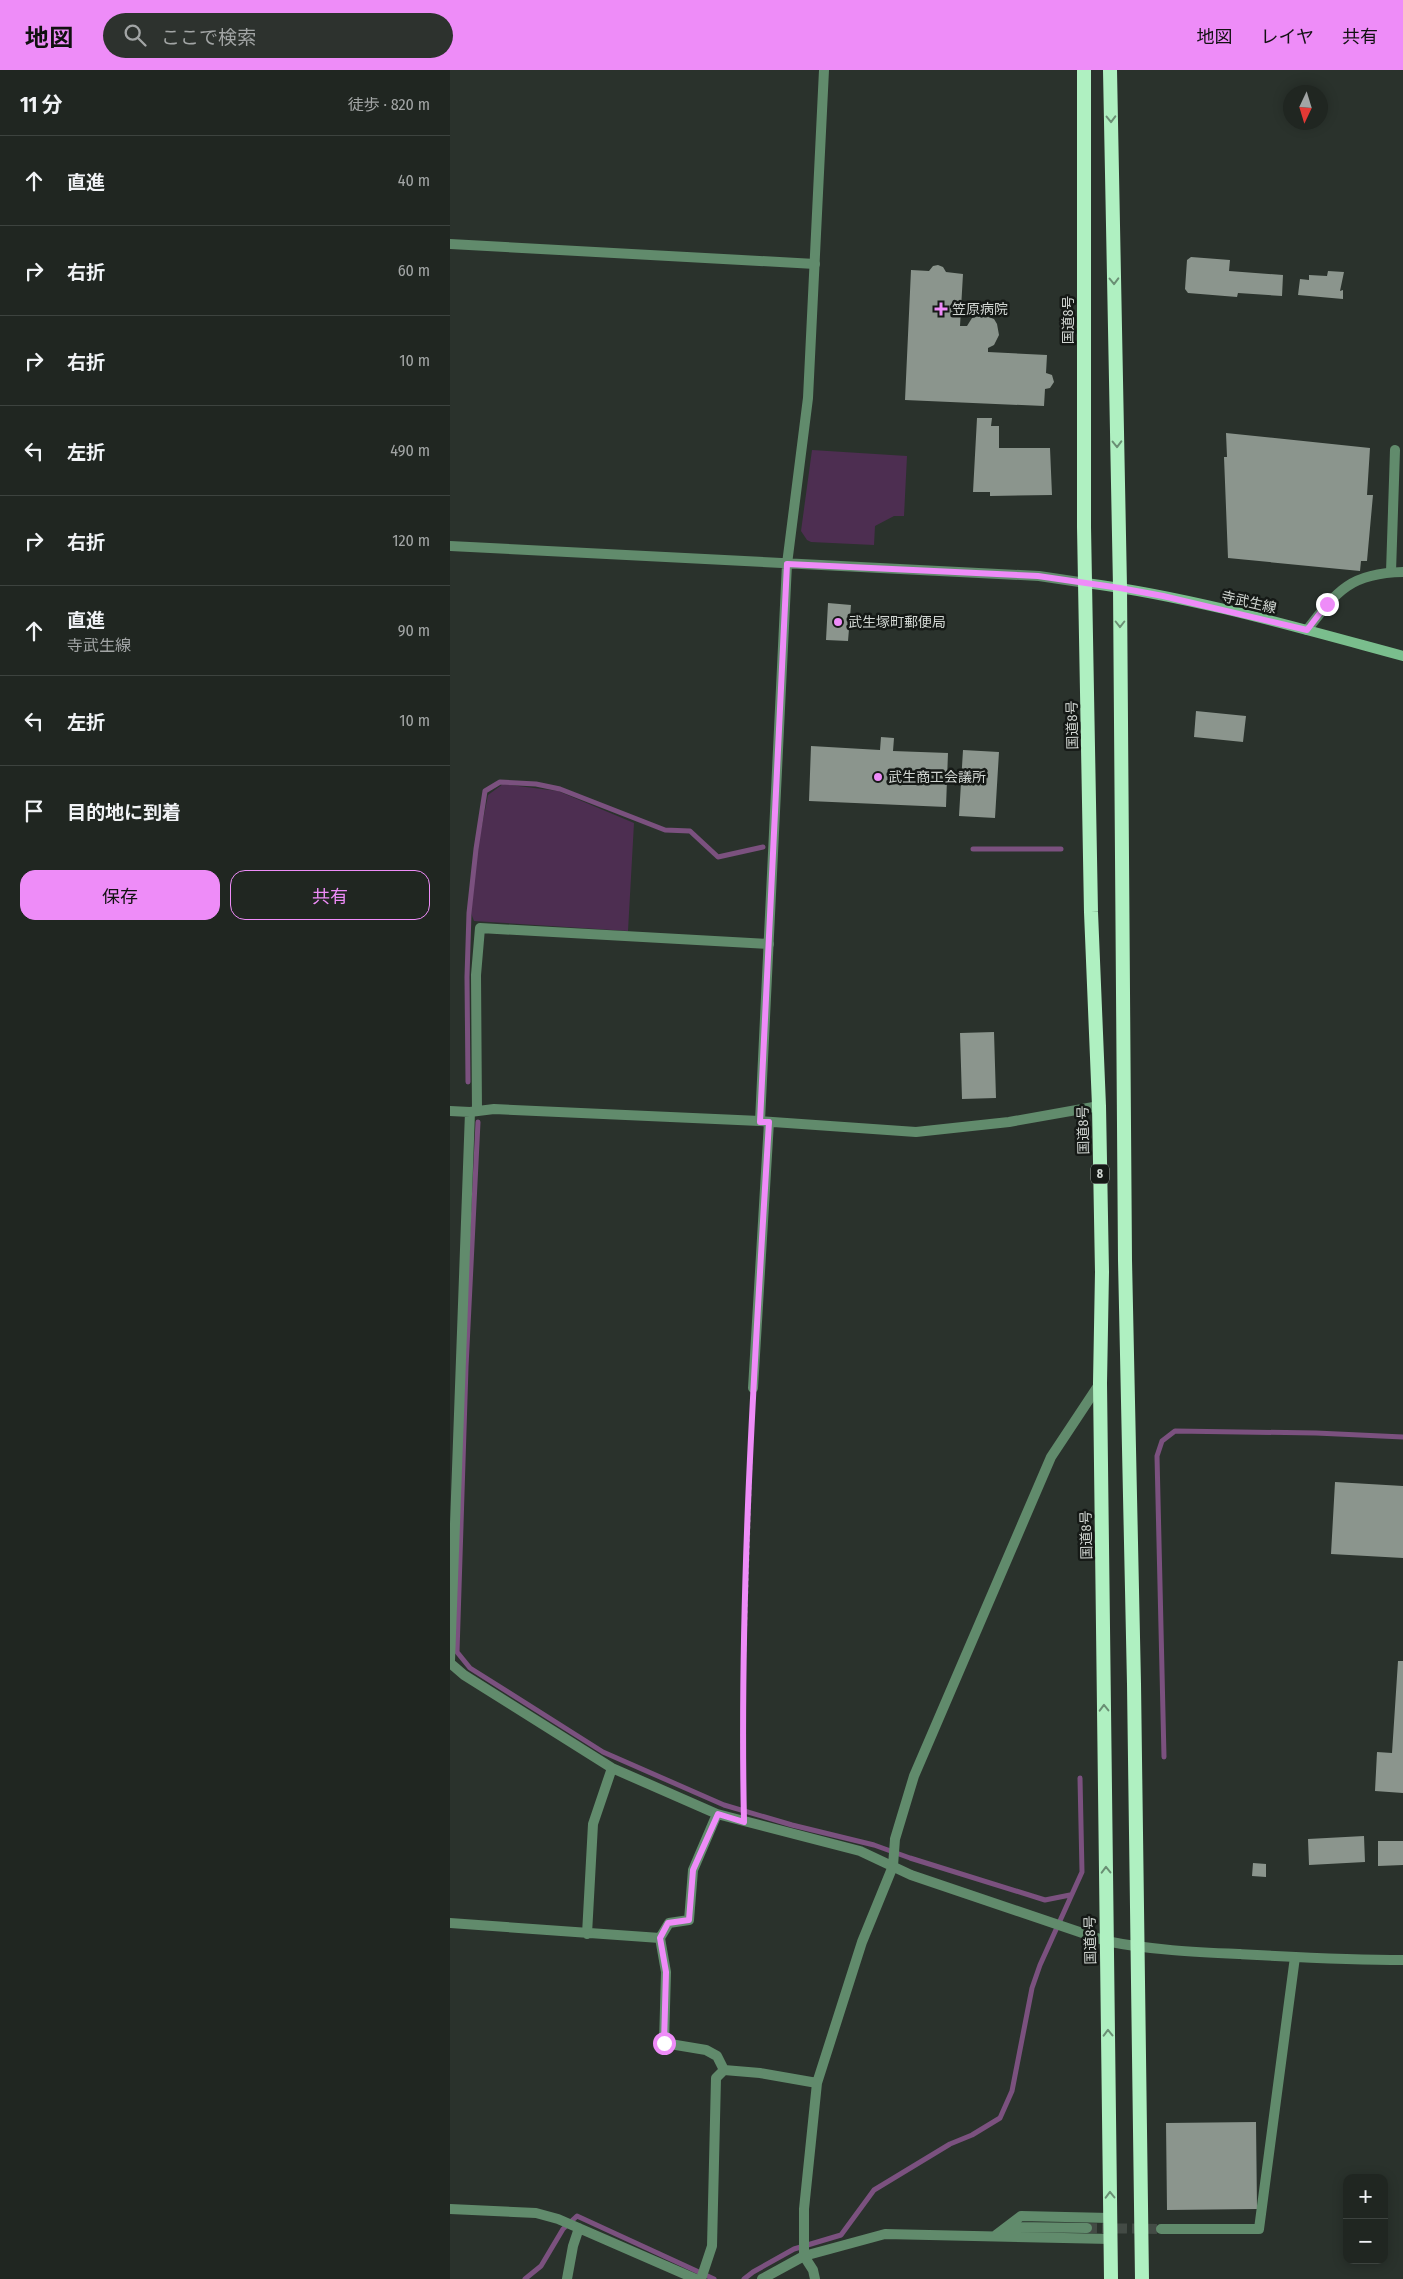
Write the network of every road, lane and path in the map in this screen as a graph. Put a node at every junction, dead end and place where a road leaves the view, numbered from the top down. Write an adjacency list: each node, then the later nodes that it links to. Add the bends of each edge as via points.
1 (824, 70): 5 (street)
2 (1084, 70): 11 (highway, 国道8号 / 8)
3 (1110, 70): 12 (highway, 8, one-way to 12)
4 (450, 244): 5 (street)
5 (815, 264): 8 (street, via 808,398)
6 (1395, 450): 9 (street)
7 (450, 546): 8 (street)
8 (787, 564): 11 (street, via 1038,576); 15 (street)
9 (1391, 572): 10 (street); 13 (street, via 1358,579 1336,593)
10 (1403, 572)
11 (1086, 583): 12 (main road, 寺武生線); 16 (highway, 国道8号 / 8, via 1091,912)
12 (1120, 588): 13 (main road, 寺武生線); 31 (highway, 8, one-way to 31, via 1124,1260)
13 (1307, 630): 14 (main road, 寺武生線)
14 (1403, 656)
15 (769, 944): 18 (street, via 480,928); 19 (street)
16 (1099, 1106): 19 (street, via 1009,1122 916,1132); 20 (highway, 国道8号 / 8)
17 (450, 1110): 18 (street)
18 (473, 1111): 19 (street, via 494,1109); 22 (street)
19 (764, 1122): 21 (street)
20 (1100, 1383): 26 (street, via 1051,1457 914,1776 895,1839); 30 (highway, 国道8号 / 8, one-way to 20)
21 (753, 1388): 25 (path, via 742,1738)
22 (450, 1662): 23 (street, via 464,1675)
23 (612, 1768): 24 (street); 28 (street, via 593,1824)
24 (718, 1814): 25 (street); 29 (street, via 693,1870 689,1920 668,1923)
25 (744, 1822): 26 (street, via 860,1851)
26 (893, 1866): 30 (street, via 927,1881); 35 (street, via 862,1942)
27 (450, 1923): 28 (street)
28 (587, 1934): 29 (street)
29 (660, 1938): 34 (street, via 666,1972 664,2043 706,2050 717,2056)
30 (1106, 1941): 31 (street); 37 (highway, 国道8号 / 8, one-way to 30)
31 (1138, 1947): 32 (street); 51 (highway, 8)
32 (1294, 1957): 33 (street); 41 (street, via 1260,2230)
33 (1403, 1960)
34 (724, 2070): 35 (street); 47 (street, via 716,2078 712,2246)
35 (817, 2083): 44 (street, via 804,2209)
36 (450, 2209): 39 (street, via 536,2213)
37 (1110, 2218): 38 (street, via 1021,2216); 43 (highway, 国道8号 / 8)
38 (1008, 2227): 40 (street); 42 (street)
39 (579, 2228): 45 (street); 46 (street)
40 (1087, 2228)
41 (1162, 2229)
42 (996, 2235): 43 (street); 44 (street, via 885,2234)
43 (1111, 2239): 50 (highway, 国道8号 / 8)
44 (804, 2256): 48 (street); 49 (street)
45 (567, 2279)
46 (696, 2279)
47 (700, 2279)
48 (762, 2279)
49 (815, 2279)
50 (1111, 2279)
51 (1142, 2279)

